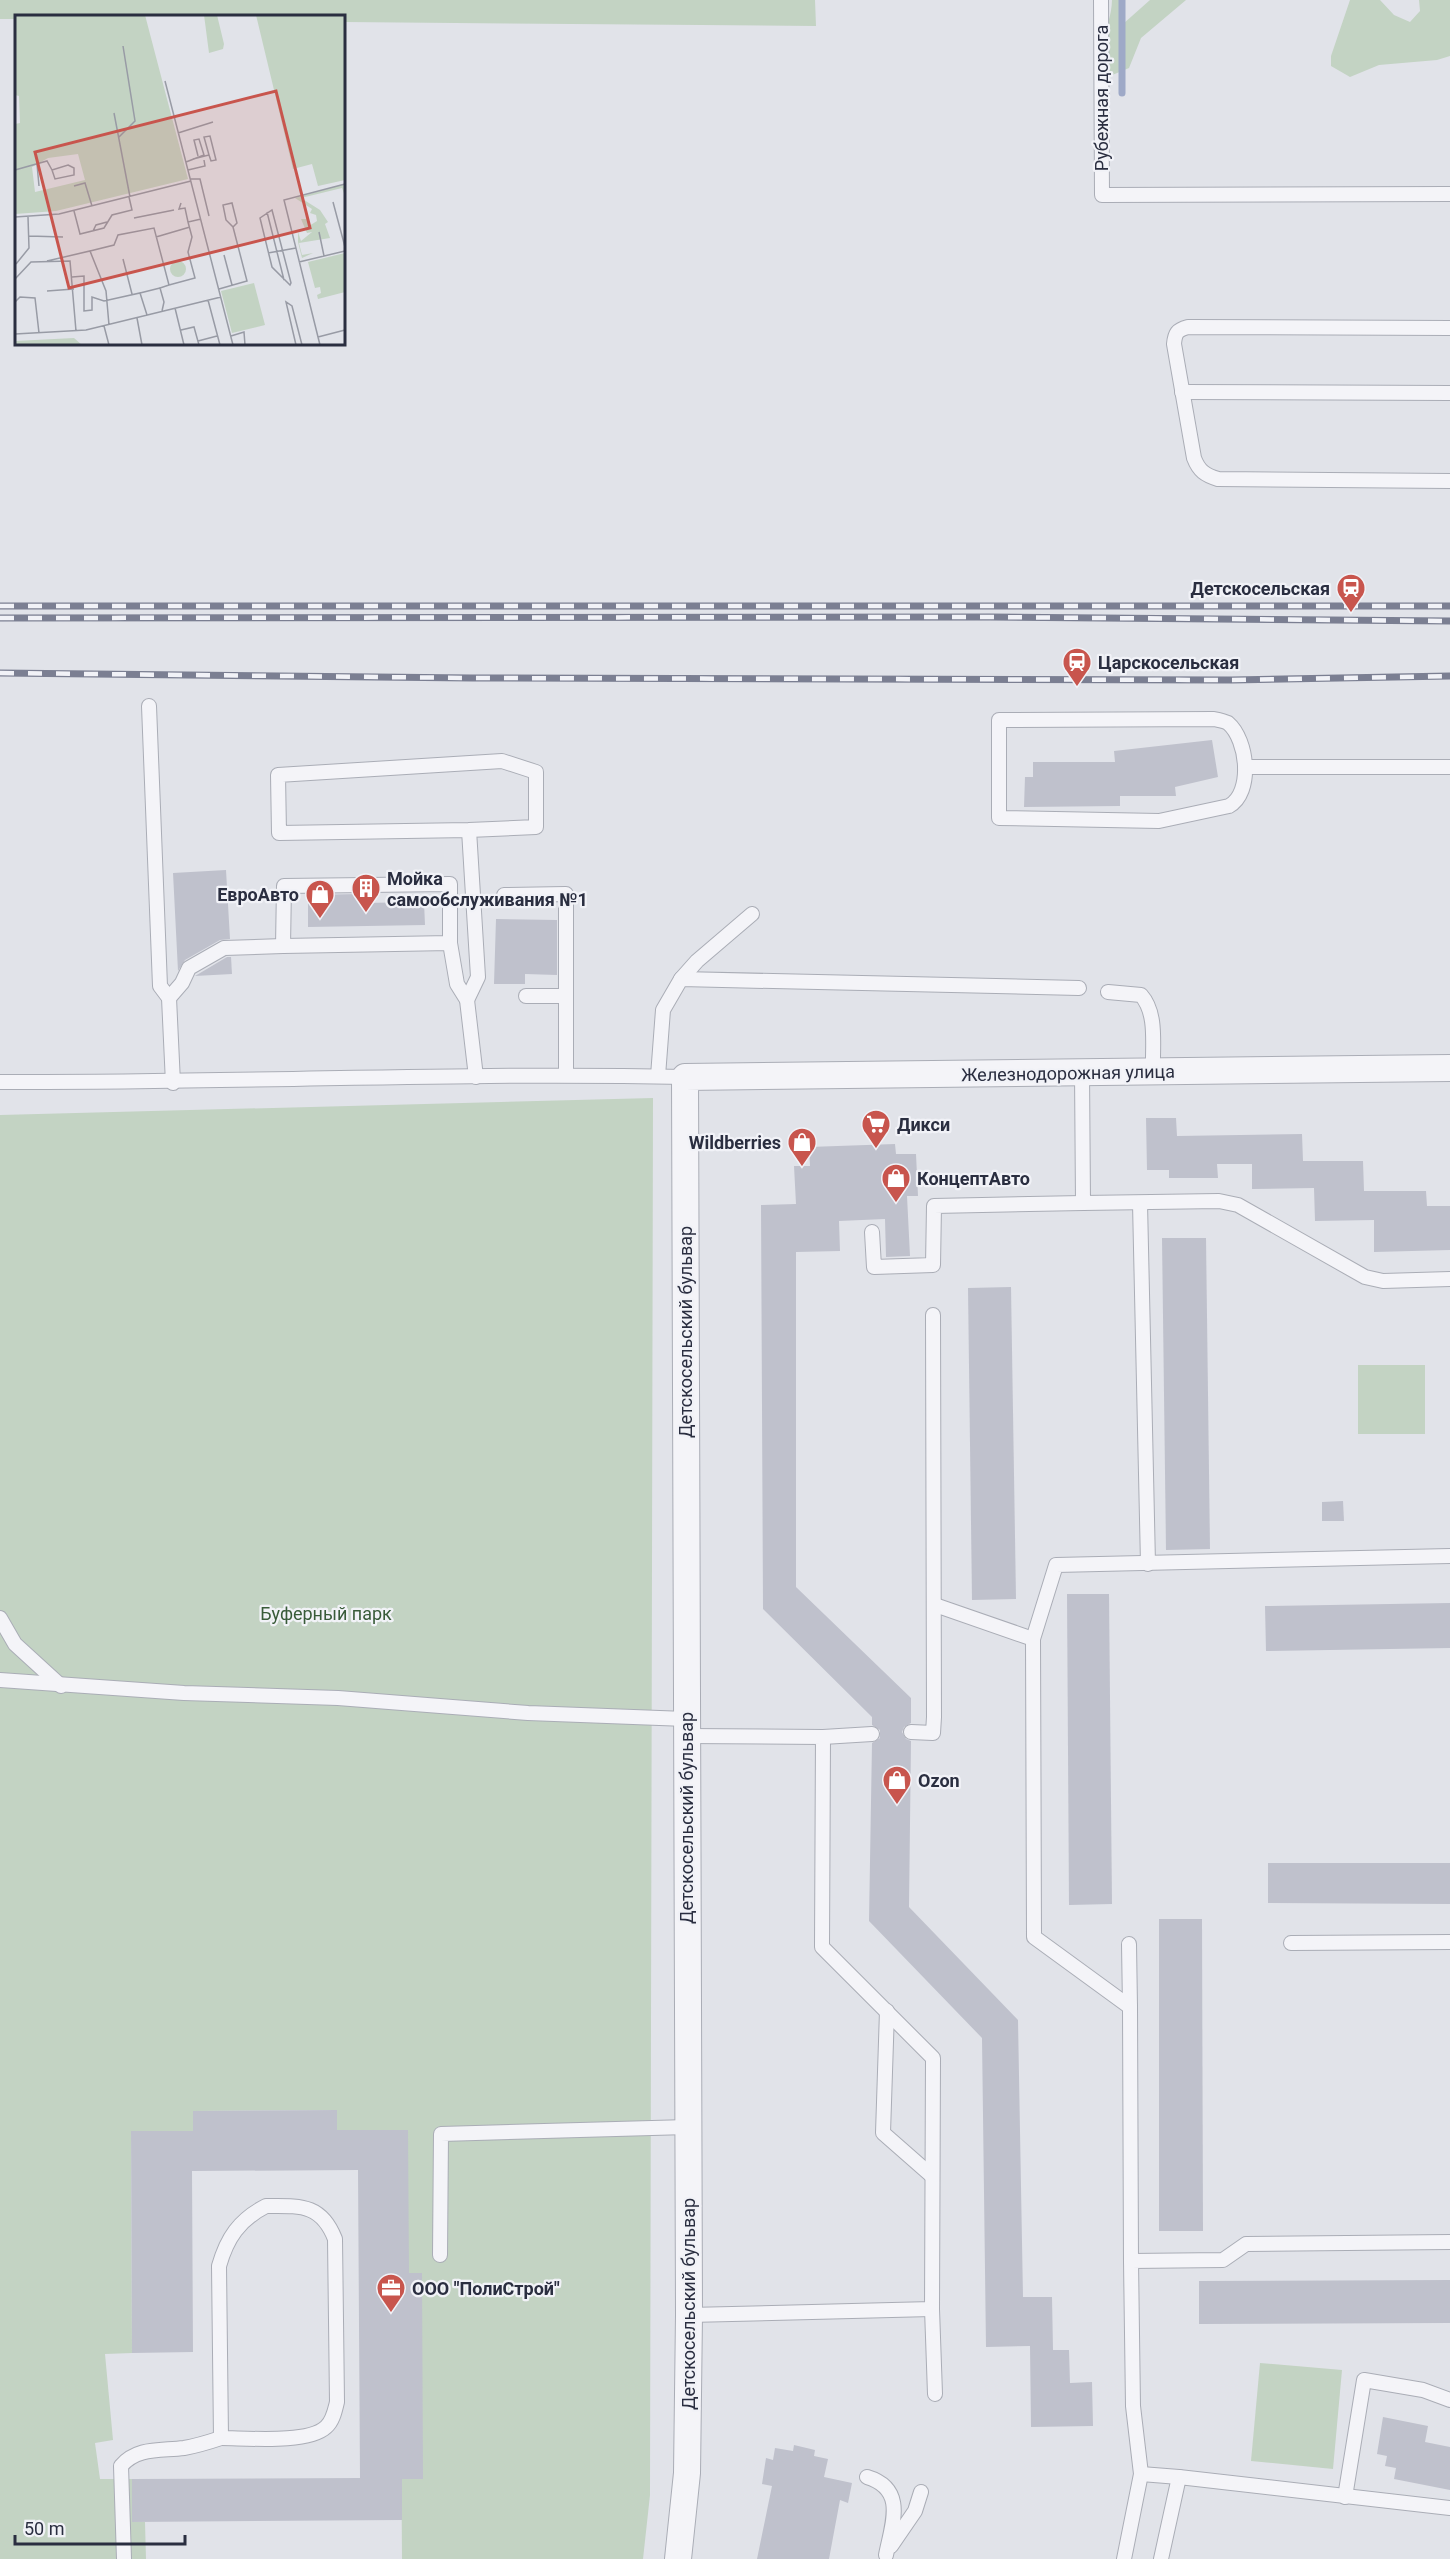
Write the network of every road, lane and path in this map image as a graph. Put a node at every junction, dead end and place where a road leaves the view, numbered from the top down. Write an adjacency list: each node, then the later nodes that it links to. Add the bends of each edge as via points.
1 (1101, 0): 2 (lane, Рубежная дорога, via 1102,195)
2 (1450, 194)
3 (1450, 328): 4 (lane, via 1188,327 1175,334 1174,344)
4 (1182, 392): 5 (lane); 6 (lane, via 1194,458 1198,469 1207,476)
5 (1450, 393)
6 (1450, 482)
7 (149, 706): 20 (lane, via 160,986)
8 (1450, 766): 9 (lane)
9 (1245, 767): 9 (lane, via 1237,802 1159,821 999,818 999,720 1214,719 1227,722 1237,734)
10 (468, 830): 10 (lane, via 279,833 278,776 502,760 536,772 536,828); 21 (lane, via 478,977)
11 (504, 895): 19 (lane, via 566,894)
12 (752, 914): 15 (lane)
13 (450, 943): 14 (lane); 14 (lane, via 450,884 284,886); 21 (lane, via 457,984)
14 (283, 946): 20 (lane, via 224,948 189,968)
15 (681, 979): 16 (lane); 26 (lane, via 663,1010)
16 (1079, 988)
17 (1108, 992): 24 (lane, via 1141,995 1149,1004)
18 (526, 996): 19 (lane)
19 (566, 996): 25 (lane)
20 (170, 998): 30 (lane)
21 (467, 1000): 27 (lane)
22 (1450, 1068): 24 (street, Железнодорожная улица)
23 (1082, 1072): 24 (street, Железнодорожная улица); 28 (street, Железнодорожная улица); 31 (lane)
24 (1153, 1072)
25 (566, 1074): 26 (lane); 27 (lane)
26 (658, 1076): 28 (lane)
27 (476, 1077): 30 (lane)
28 (685, 1077): 43 (street, Детскосельский бульвар)
29 (0, 1082): 30 (lane)
30 (173, 1083)
31 (1083, 1203): 32 (lane); 33 (lane, via 934,1206 933,1265 873,1267)
32 (1140, 1203): 34 (lane, via 1219,1201 1238,1205 1365,1277 1383,1281); 37 (lane)
33 (872, 1232)
34 (1450, 1280)
35 (933, 1316): 38 (lane)
36 (1450, 1556): 37 (lane)
37 (1148, 1564): 40 (lane, via 1056,1565)
38 (935, 1605): 40 (lane); 44 (lane, via 933,1732)
39 (0, 1618): 42 (lane, via 15,1644)
40 (1032, 1638): 50 (lane, via 1034,1938)
41 (0, 1680): 42 (lane)
42 (62, 1686): 43 (lane, via 338,1698)
43 (686, 1727): 46 (lane); 52 (street, Детскосельский бульвар)
44 (911, 1732)
45 (872, 1734): 46 (lane)
46 (823, 1737): 51 (lane, via 822,1947)
47 (1450, 1942): 48 (lane)
48 (1291, 1943)
49 (1129, 1944): 50 (lane)
50 (1130, 2007): 56 (lane)
51 (887, 2011): 53 (lane, via 933,2058); 53 (lane, via 883,2133)
52 (688, 2127): 55 (lane, via 441,2134); 58 (street, Детскосельский бульвар)
53 (932, 2176): 57 (lane)
54 (1450, 2242): 56 (lane, via 1246,2244 1223,2260)
55 (440, 2255)
56 (1131, 2261): 62 (lane, via 1133,2406)
57 (932, 2309): 58 (lane); 59 (lane)
58 (688, 2315): 70 (street, Детскосельский бульвар, via 687,2474)
59 (935, 2394)
60 (1450, 2400): 66 (lane, via 1423,2390 1364,2380)
61 (221, 2438): 61 (lane, via 219,2266 225,2246 248,2215 266,2206 302,2206 318,2213 335,2238 334,2415 327,2427 300,2437); 69 (lane, via 186,2448 129,2456 121,2466)
62 (1141, 2474): 64 (lane); 71 (lane)
63 (867, 2477): 68 (lane, via 887,2486 893,2495)
64 (1179, 2477): 66 (lane); 72 (lane)
65 (921, 2492): 68 (lane, via 915,2511)
66 (1345, 2497): 67 (lane)
67 (1450, 2508)
68 (886, 2557)
69 (124, 2559)
70 (678, 2559)
71 (1124, 2559)
72 (1161, 2559)

